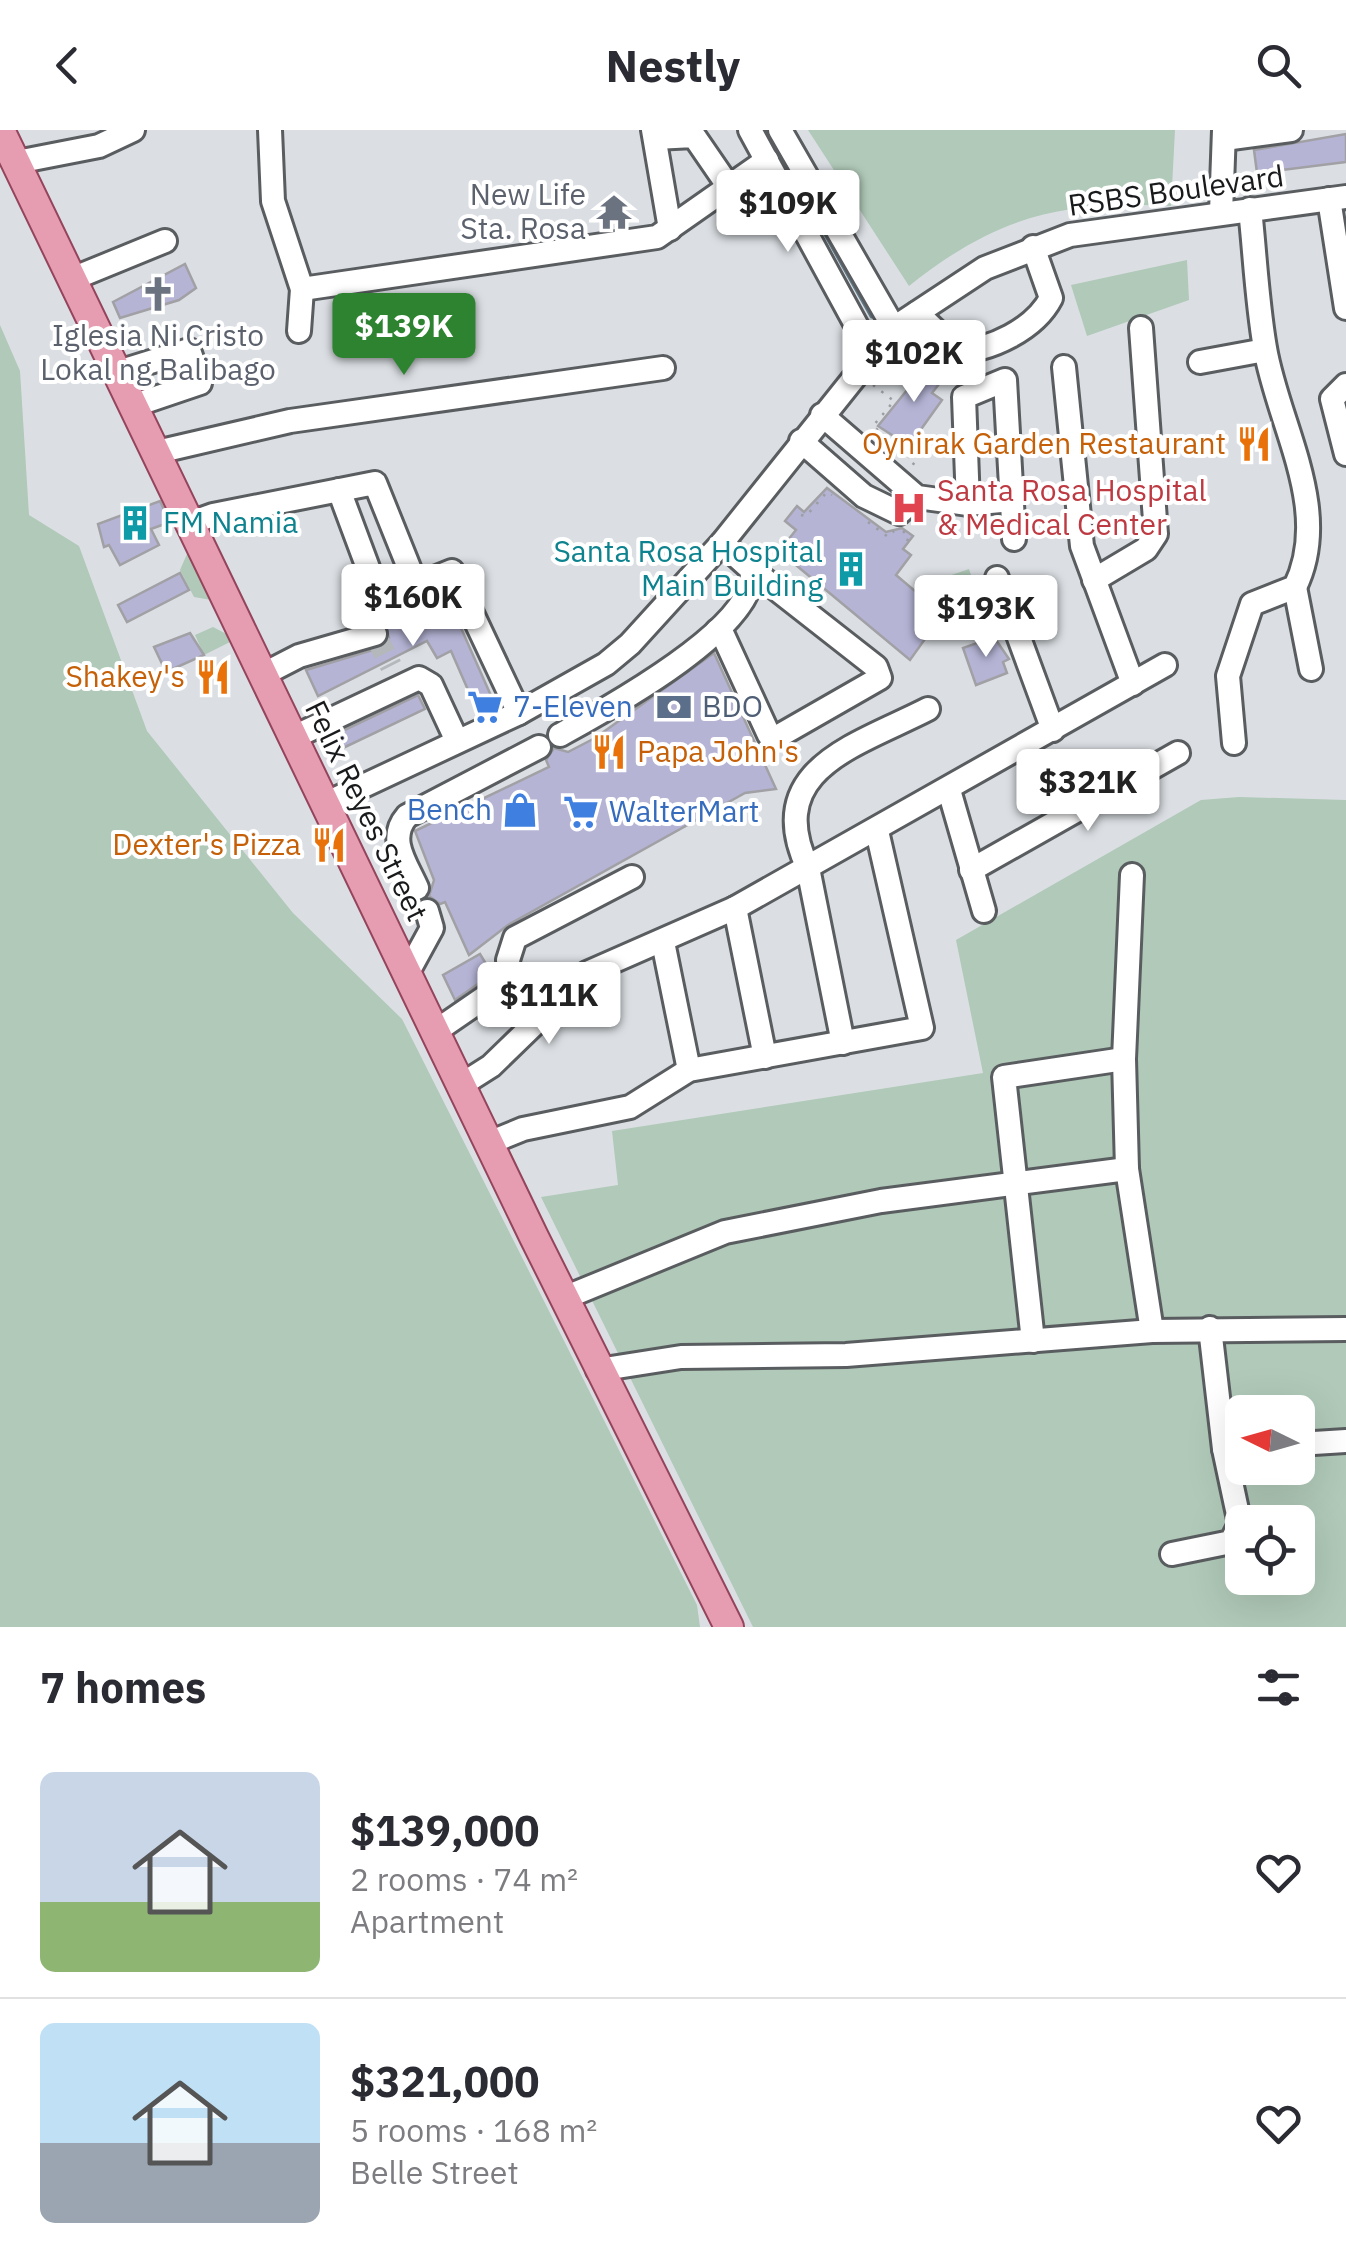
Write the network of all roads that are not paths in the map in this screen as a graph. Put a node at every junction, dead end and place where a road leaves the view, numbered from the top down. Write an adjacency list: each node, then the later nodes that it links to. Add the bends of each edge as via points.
1 (133, 130): 8 (street, via 98,146)
2 (270, 130): 18 (street, via 273,201)
3 (750, 130): 9 (street)
4 (780, 130): 21 (street)
5 (1291, 130): 7 (street)
6 (654, 134): 10 (street, via 694,136); 14 (street)
7 (1224, 135): 13 (street)
8 (6, 145): 17 (main road, Felix Reyes Street)
9 (767, 160): 10 (street); 25 (street)
10 (730, 187): 14 (street)
11 (1338, 198): 12 (street, RSBS Boulevard); 19 (street)
12 (1250, 209): 13 (street, RSBS Boulevard); 24 (street)
13 (1221, 213): 16 (street, RSBS Boulevard, via 1070,235)
14 (670, 229): 18 (street, via 641,240)
15 (165, 242): 17 (street)
16 (1033, 248): 20 (street, RSBS Boulevard, via 985,268); 20 (street, via 1051,298 1044,312 984,351 957,352)
17 (72, 279): 29 (main road, Felix Reyes Street)
18 (302, 289): 23 (street)
19 (1346, 308)
20 (917, 313): 21 (street, RSBS Boulevard)
21 (894, 328): 25 (street, RSBS Boulevard)
22 (1141, 328): 45 (street, via 1156,534 1146,549)
23 (300, 331)
24 (1265, 350): 26 (street); 47 (street, via 1303,480 1307,563)
25 (872, 354): 32 (street, RSBS Boulevard)
26 (1200, 362)
27 (1064, 367): 45 (street, via 1082,546)
28 (662, 368): 34 (street, via 290,421)
29 (118, 372): 31 (main road, Felix Reyes Street); 31 (street, via 188,350 200,383)
30 (1339, 392): 35 (street)
31 (134, 405): 34 (main road, Felix Reyes Street)
32 (822, 415): 33 (street, RSBS Boulevard); 37 (street)
33 (801, 442): 37 (street, via 864,496 899,513); 42 (street, RSBS Boulevard)
34 (157, 452): 40 (main road, Felix Reyes Street)
35 (1346, 454)
36 (339, 490): 40 (street); 46 (street, via 375,483); 46 (street, via 380,600)
37 (917, 497): 39 (street)
38 (1012, 500): 39 (street); 39 (street, via 1005,380 964,396); 41 (street)
39 (968, 504)
40 (191, 523): 52 (main road, Felix Reyes Street)
41 (1014, 539)
42 (722, 543): 43 (street); 54 (street, RSBS Boulevard, via 630,644)
43 (752, 570): 48 (street, via 749,596); 48 (street, via 876,666 880,678 778,737 769,736)
44 (996, 578): 58 (street)
45 (1094, 580): 53 (street)
46 (416, 585): 56 (street, via 452,571)
47 (1295, 587): 51 (street); 61 (street, via 1252,604 1228,676)
48 (717, 630): 57 (street)
49 (375, 634): 52 (street, via 298,656)
50 (1165, 665): 53 (street)
51 (1311, 669)
52 (264, 674): 59 (main road, Felix Reyes Street)
53 (1133, 684): 58 (street)
54 (572, 686): 56 (street, RSBS Boulevard); 57 (street)
55 (928, 708): 68 (street, via 813,769 800,792 796,842)
56 (519, 713): 60 (street, RSBS Boulevard)
57 (588, 720): 65 (street)
58 (1054, 730): 64 (street)
59 (294, 736): 60 (street, via 396,676 431,685); 66 (main road, Felix Reyes Street)
60 (457, 742): 63 (street, RSBS Boulevard)
61 (1234, 744)
62 (1178, 753): 69 (street)
63 (418, 761): 65 (street); 66 (street, RSBS Boulevard)
64 (948, 790): 67 (street); 69 (street)
65 (438, 800): 72 (street, via 407,816 396,834)
66 (327, 804): 77 (main road, Felix Reyes Street)
67 (877, 831): 68 (street); 79 (street, via 922,1028)
68 (808, 868): 73 (street); 79 (street)
69 (971, 870): 75 (street)
70 (1132, 874): 81 (street)
71 (632, 877): 78 (street, via 514,938 510,980)
72 (417, 888)
73 (736, 908): 76 (street); 80 (street)
74 (428, 910): 77 (street, via 432,928)
75 (984, 912)
76 (664, 942): 82 (street); 83 (street, via 587,974)
77 (408, 972): 78 (main road, Felix Reyes Street)
78 (436, 1031): 83 (main road, Felix Reyes Street)
79 (843, 1043): 80 (street)
80 (765, 1057): 82 (street)
81 (1124, 1058): 85 (street); 86 (street, via 1004,1077)
82 (689, 1070): 84 (street, via 630,1107 523,1129)
83 (461, 1085): 84 (main road, Felix Reyes Street)
84 (489, 1143): 87 (main road, Felix Reyes Street)
85 (1127, 1169): 86 (street); 90 (street)
86 (1014, 1182): 87 (street, via 725,1232); 91 (street)
87 (564, 1298): 92 (main road, Felix Reyes Street)
88 (1210, 1328): 89 (street); 90 (street); 93 (street)
89 (1346, 1328)
90 (1152, 1330): 91 (street)
91 (1033, 1340): 92 (street, via 846,1355 681,1357)
92 (598, 1370): 97 (main road, Felix Reyes Street)
93 (1225, 1406)
94 (1346, 1441): 95 (street)
95 (1315, 1443)
96 (1236, 1485): 98 (street, via 1240,1524 1231,1542)
97 (674, 1520): 99 (main road, Felix Reyes Street); 100 (main road, Felix Reyes Street)
98 (1172, 1554)
99 (709, 1627)
100 (729, 1627)

